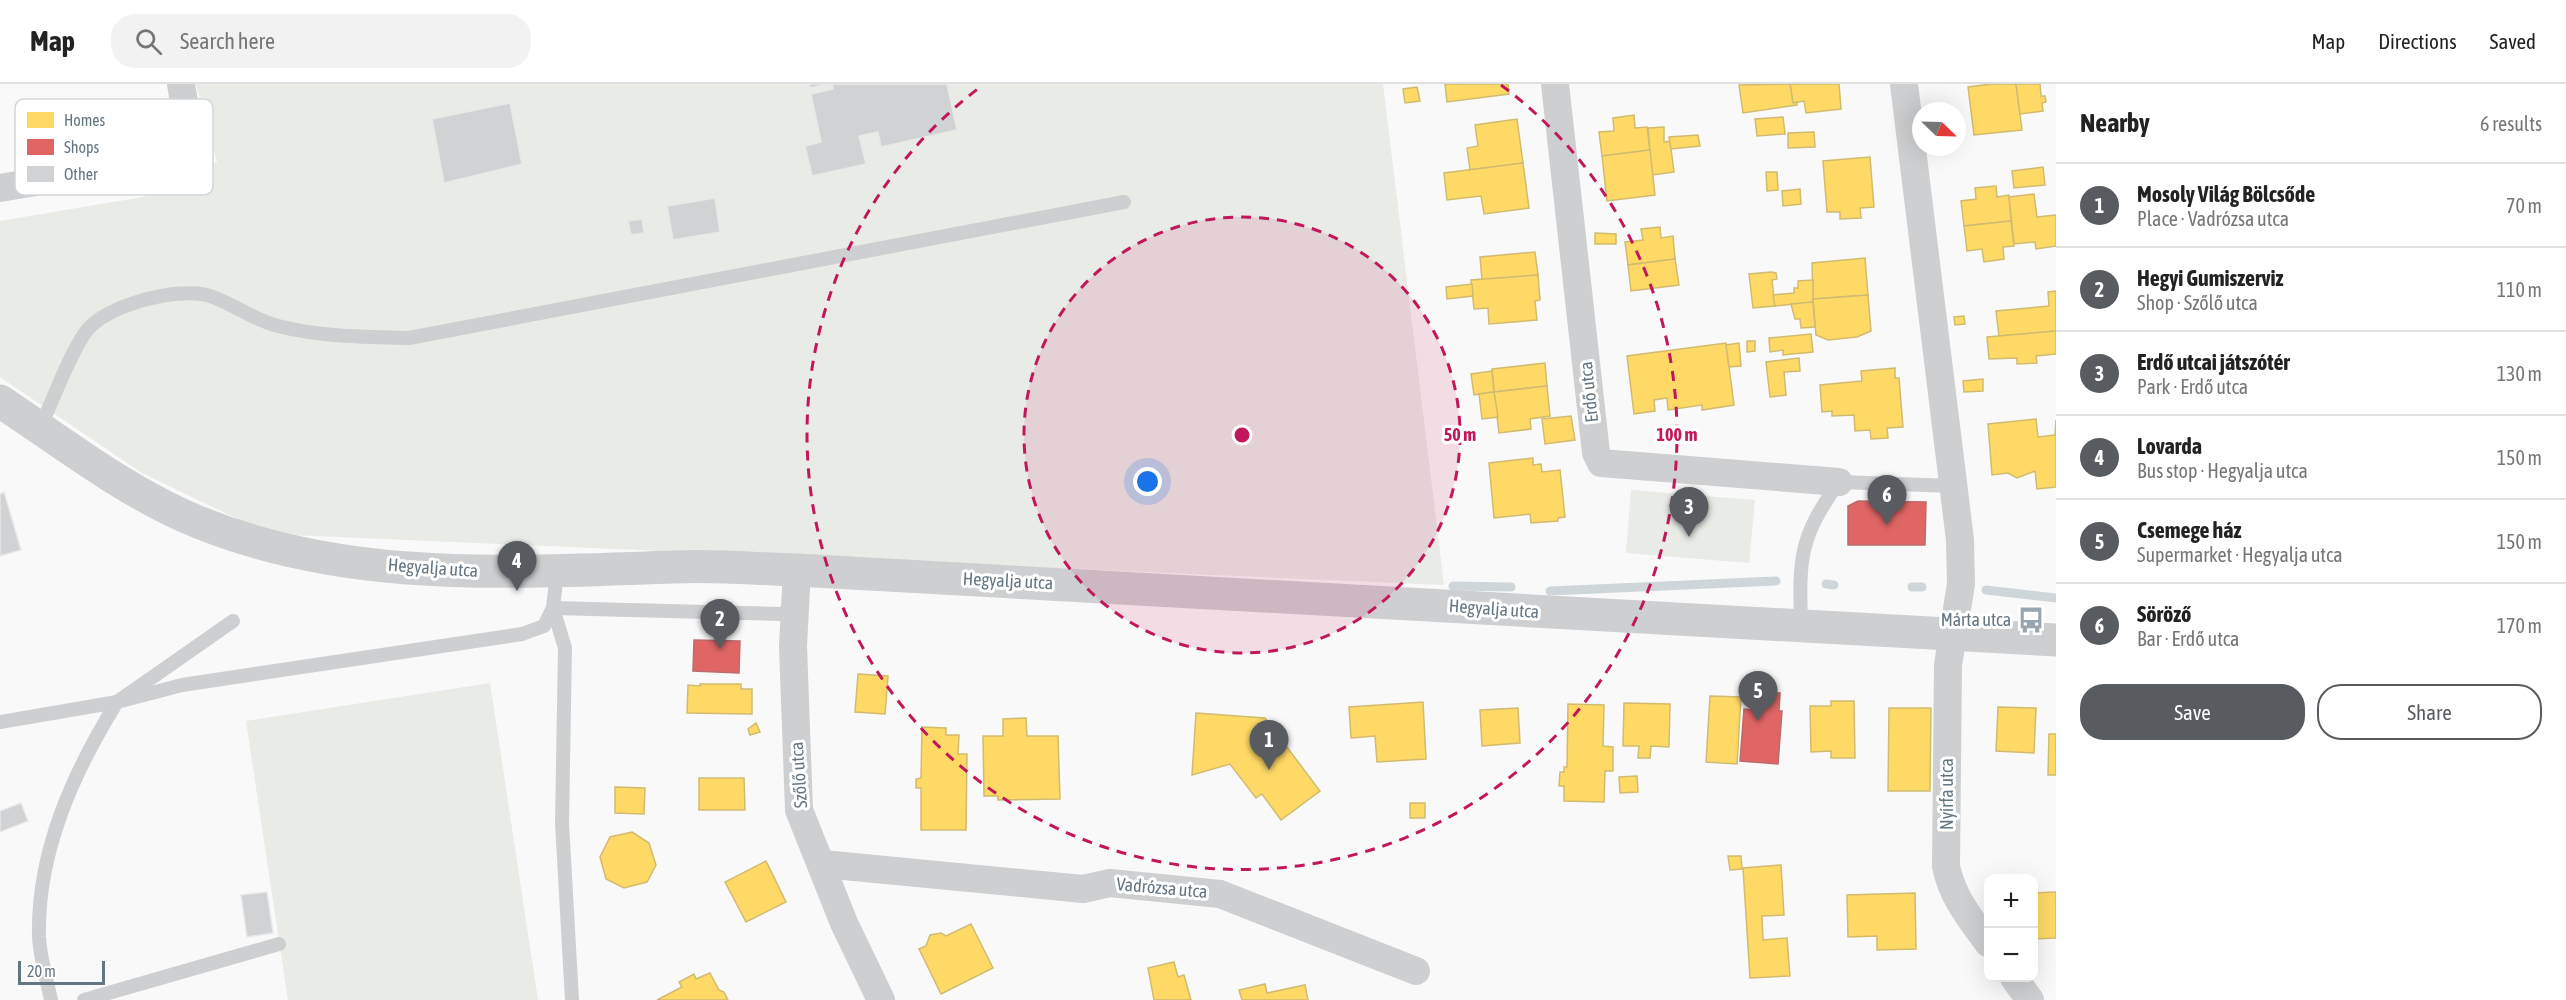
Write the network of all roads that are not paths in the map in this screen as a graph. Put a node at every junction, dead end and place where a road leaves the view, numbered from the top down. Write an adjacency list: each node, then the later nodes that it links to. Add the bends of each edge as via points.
1 (181, 84): 4 (street)
2 (1555, 84): 10 (street, Erdő utca, via 1596,453 1601,463)
3 (1904, 84): 11 (street)
4 (183, 99)
5 (15, 185): 6 (street)
6 (0, 188)
7 (1124, 202): 9 (lane, via 409,338 340,337 276,326 206,295 142,301 110,312 85,331)
8 (0, 401): 9 (street, Hegyalja utca)
9 (40, 428): 13 (street, Hegyalja utca, via 122,484 184,516 247,540 311,556 442,572)
10 (1839, 482): 11 (lane); 17 (lane, via 1804,541 1800,563)
11 (1954, 486): 18 (street, via 1961,584)
12 (797, 570): 13 (street, Hegyalja utca, via 678,567); 14 (street, Szőlő utca); 17 (street, Hegyalja utca)
13 (557, 572): 15 (lane)
14 (796, 606): 15 (lane, via 781,614); 22 (street, Szőlő utca, via 793,646 799,810)
15 (553, 608): 20 (lane, via 544,626 522,634 182,685); 29 (lane, via 565,648 562,823)
16 (233, 621): 20 (lane)
17 (1801, 628): 18 (street, Hegyalja utca)
18 (1953, 633): 19 (street, Hegyalja utca); 23 (street, Nyírfa utca, via 1948,665 1946,866 1950,887)
19 (2056, 640)
20 (117, 702): 21 (lane); 27 (lane, via 68,792 45,865 39,938)
21 (0, 722)
22 (822, 864): 25 (street, Vadrózsa utca, via 1083,890 1110,883 1220,894); 30 (street, Szőlő utca, via 844,923)
23 (1984, 936)
24 (279, 944): 28 (lane)
25 (1416, 971)
26 (2017, 982): 31 (street)
27 (51, 1000)
28 (84, 1000)
29 (572, 1000)
30 (881, 1000)
31 (2030, 1000)

